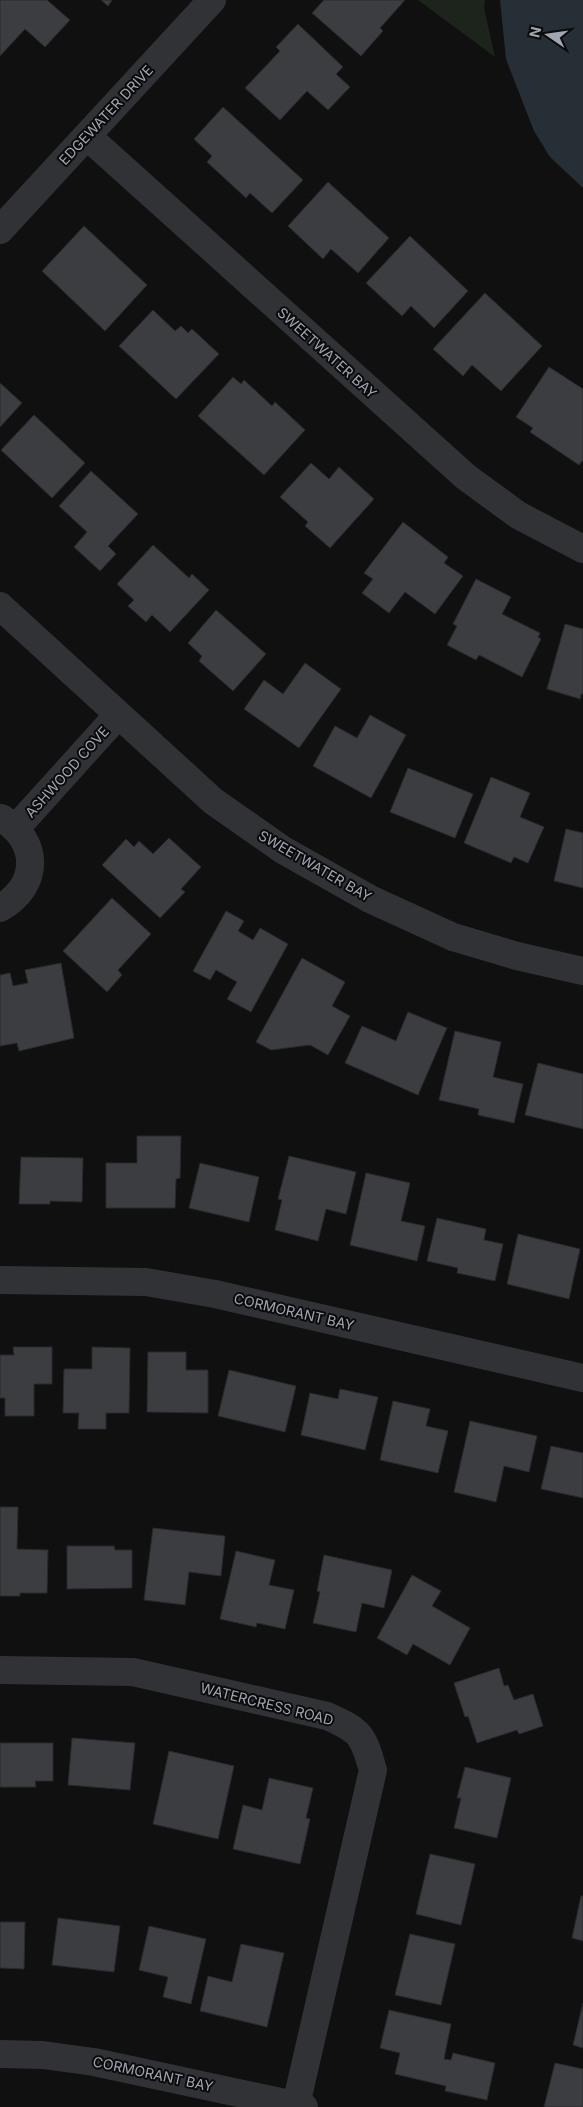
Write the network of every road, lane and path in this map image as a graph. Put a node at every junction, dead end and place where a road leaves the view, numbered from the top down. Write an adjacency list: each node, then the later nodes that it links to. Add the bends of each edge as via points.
1 (212, 0): 2 (street, EDGEWATER DRIVE)
2 (87, 136): 3 (street, EDGEWATER DRIVE); 4 (street, SWEETWATER BAY, via 466,477 518,514)
3 (0, 230)
4 (583, 549)
5 (0, 606): 6 (street, SWEETWATER BAY)
6 (118, 716): 7 (street, ASHWOOD COVE); 9 (street, SWEETWATER BAY, via 213,801 283,850 361,894 453,937)
7 (8, 823): 8 (street, ASHWOOD COVE, via 25,841 30,856 30,872 14,900)
8 (0, 908)
9 (583, 971)
10 (0, 1280): 11 (street, CORMORANT BAY, via 146,1282 215,1294)
11 (583, 1378)
12 (0, 1670): 14 (street, WATERCRESS ROAD, via 133,1672 327,1716 350,1726 365,1742 373,1770)
13 (0, 2054): 14 (street, CORMORANT BAY, via 43,2055 94,2062)
14 (300, 2106)

